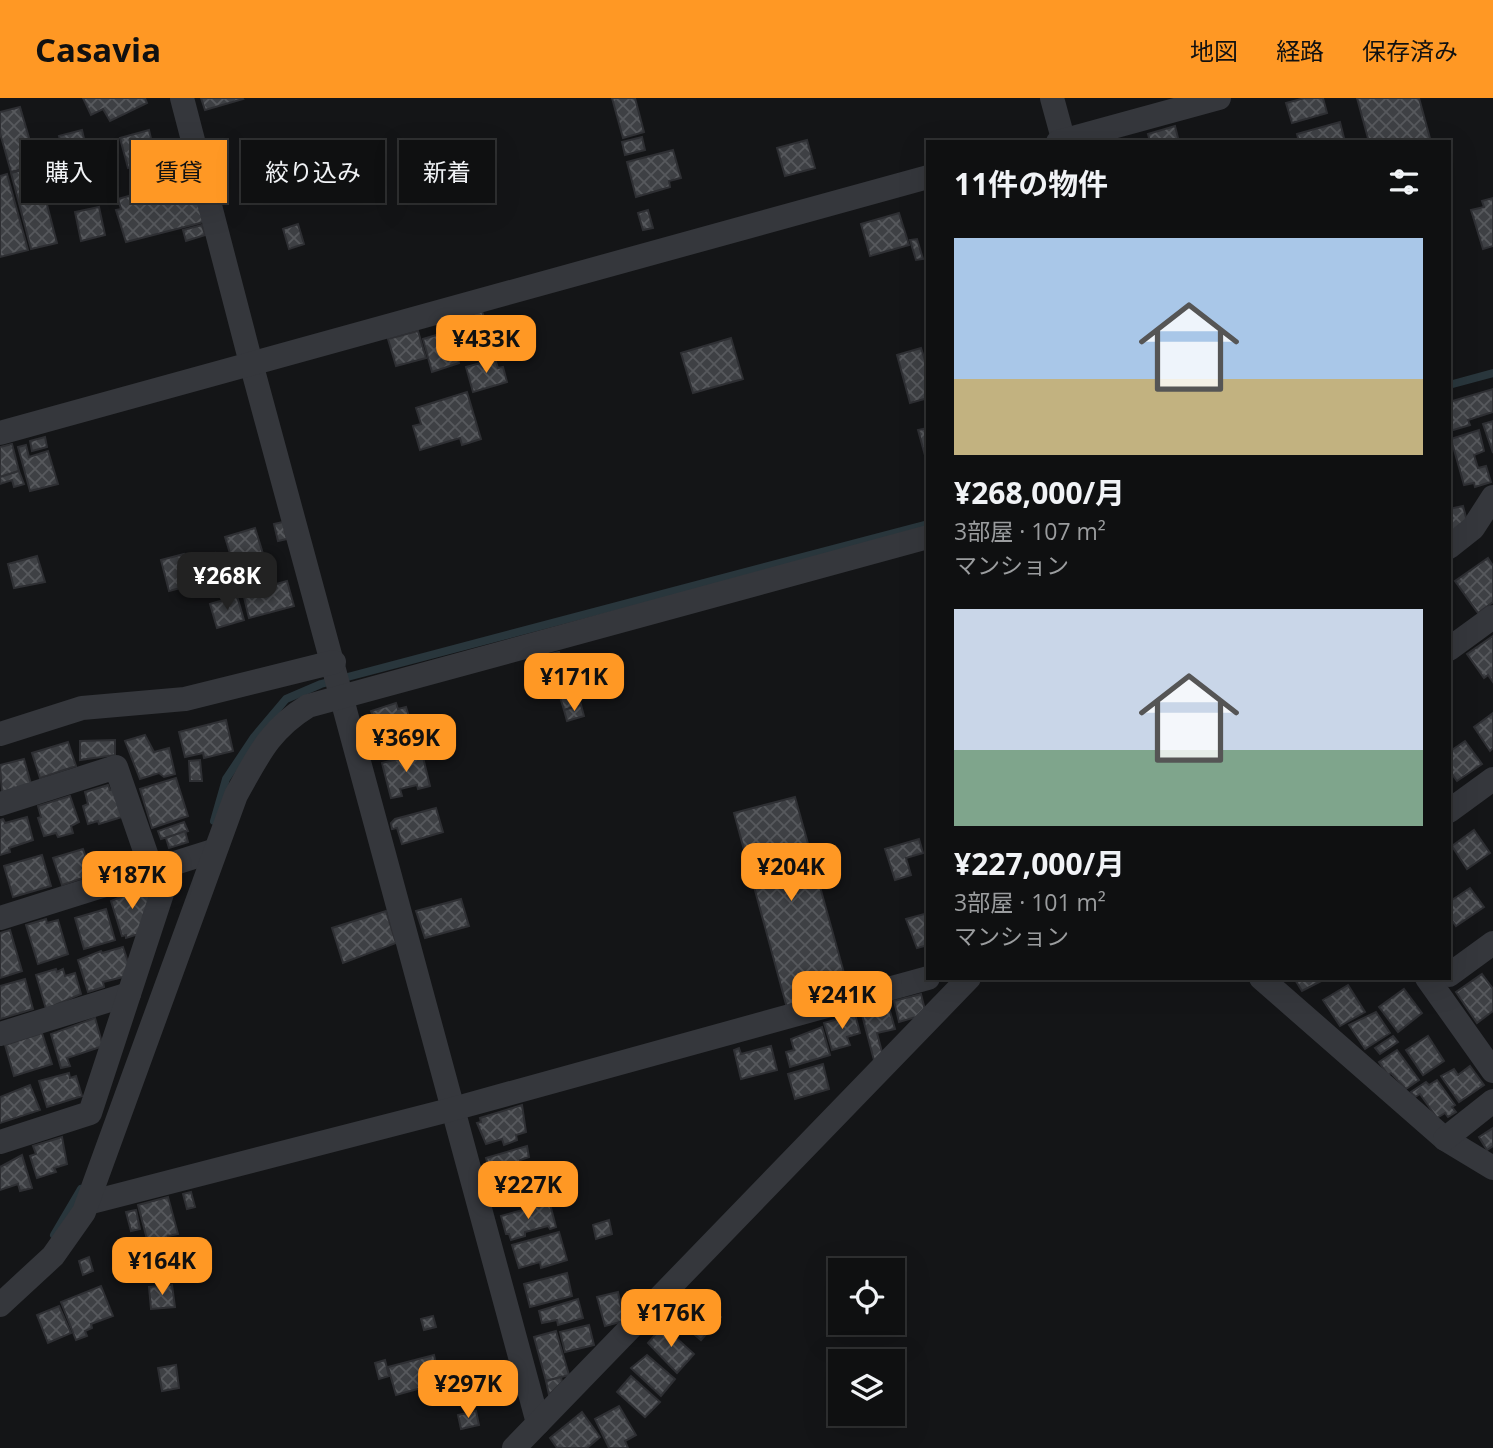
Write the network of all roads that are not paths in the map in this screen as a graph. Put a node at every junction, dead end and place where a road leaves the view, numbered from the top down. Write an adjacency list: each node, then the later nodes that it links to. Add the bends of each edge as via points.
1 (182, 98): 7 (street)
2 (1052, 98): 4 (street)
3 (1219, 98): 5 (street)
4 (1062, 140)
5 (1066, 140)
6 (926, 178): 7 (street)
7 (251, 363): 8 (street); 14 (street)
8 (0, 433)
9 (1493, 497): 11 (street, via 1473,528)
10 (926, 538): 15 (street)
11 (1451, 545)
12 (1493, 617): 13 (street)
13 (1451, 648)
14 (334, 663): 15 (street); 16 (street, via 185,699 82,708)
15 (343, 696): 20 (street, via 308,706 267,738); 33 (street)
16 (0, 734)
17 (1493, 779): 19 (street)
18 (0, 804): 21 (street, via 116,767)
19 (1451, 810)
20 (213, 851): 21 (street); 37 (street)
21 (161, 865): 22 (street); 29 (street)
22 (0, 918)
23 (1493, 943): 24 (street)
24 (1451, 971)
25 (926, 979): 33 (street)
26 (967, 980): 39 (street)
27 (1264, 980): 34 (street)
28 (1438, 980): 31 (street)
29 (129, 994): 30 (street); 35 (street, via 90,1112)
30 (0, 1034)
31 (1493, 1071)
32 (1493, 1101): 34 (street)
33 (453, 1109): 37 (street); 39 (street)
34 (1446, 1139): 36 (street)
35 (0, 1142)
36 (1493, 1168)
37 (88, 1203): 38 (street, via 53,1256)
38 (0, 1305)
39 (538, 1423): 40 (street)
40 (514, 1448)

